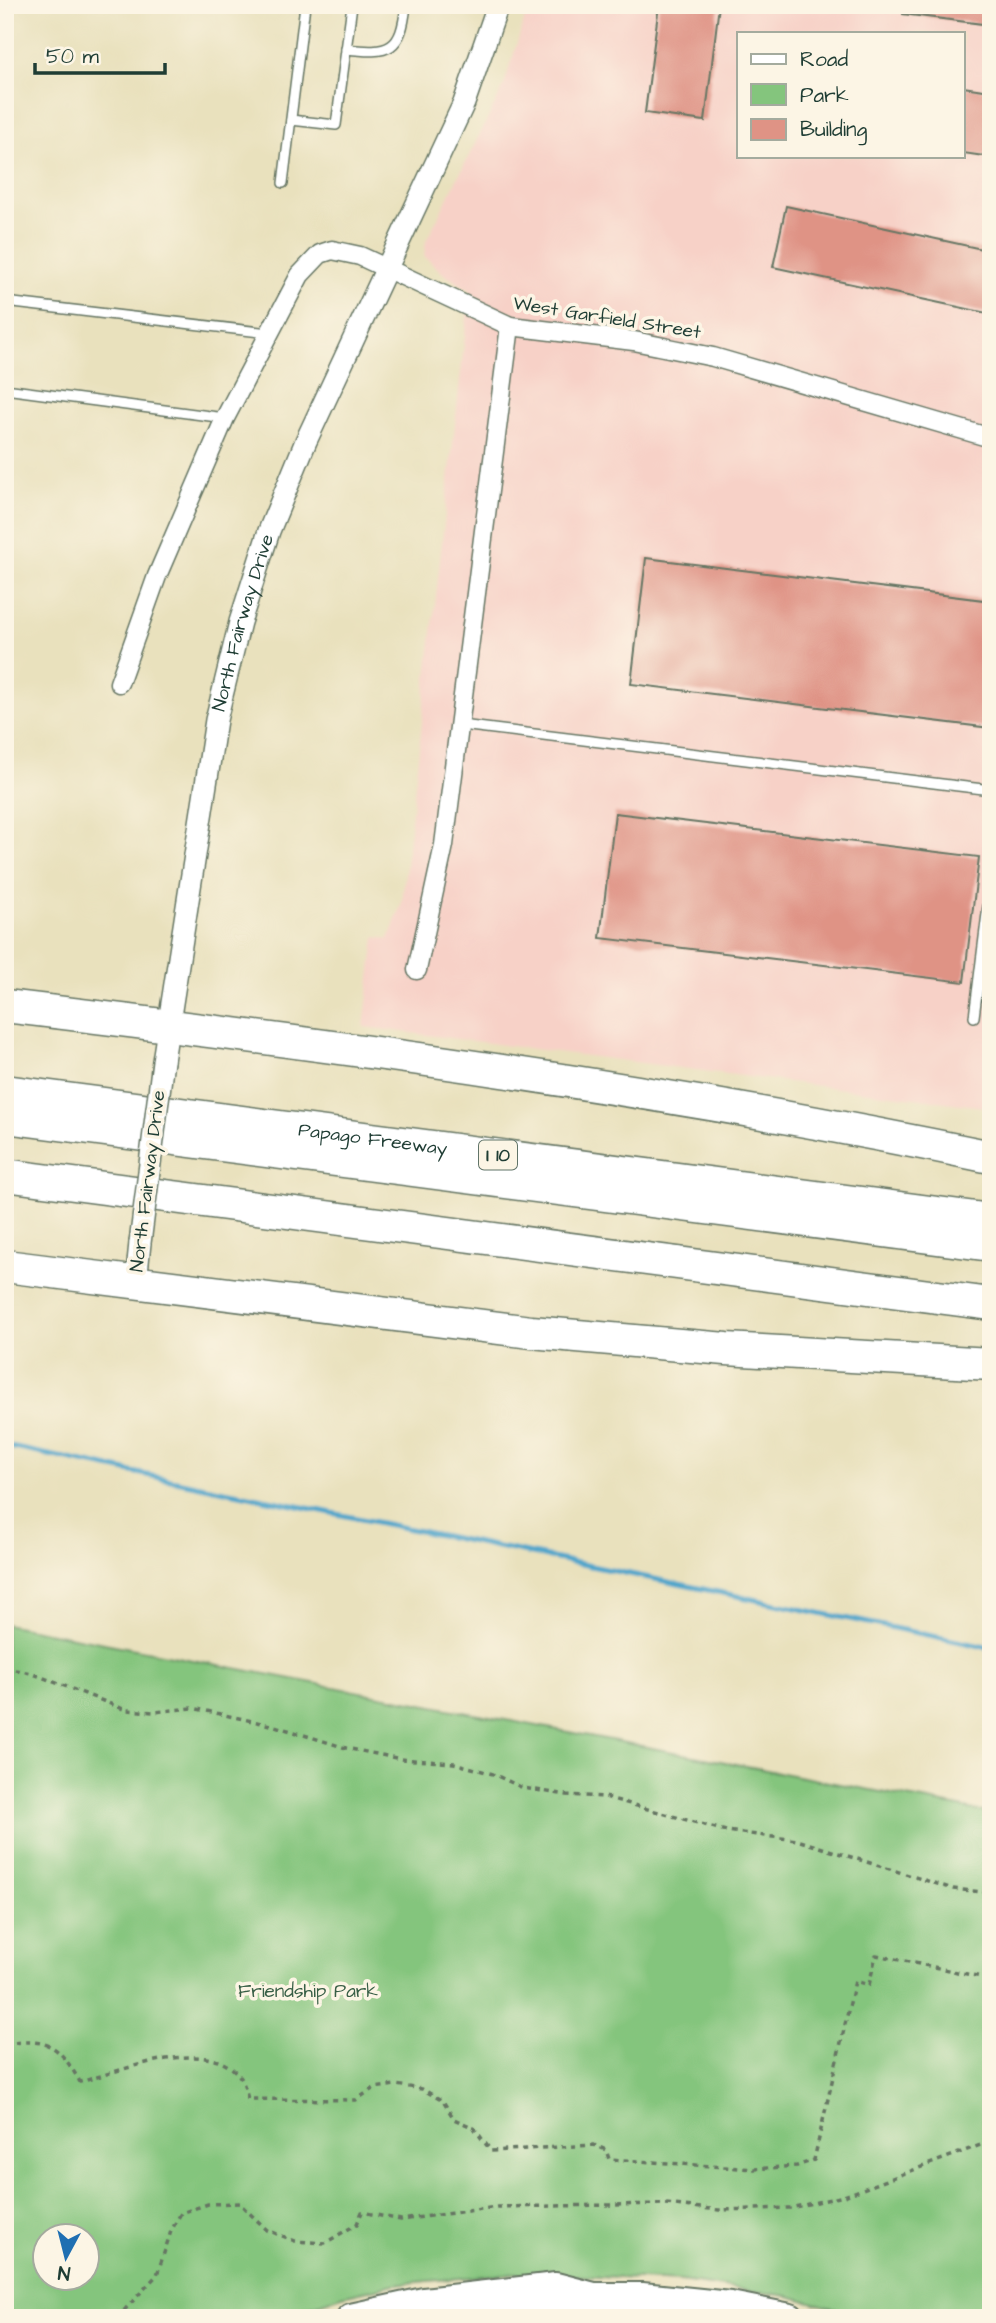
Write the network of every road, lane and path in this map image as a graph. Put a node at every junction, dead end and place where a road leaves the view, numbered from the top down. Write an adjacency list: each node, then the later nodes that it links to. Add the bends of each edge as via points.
1 (305, 5): 6 (lane)
2 (352, 5): 5 (lane)
3 (407, 5): 5 (lane, via 401,37 392,48 375,53)
4 (498, 5): 8 (street, North Fairway Drive, via 464,103)
5 (346, 50): 6 (lane, via 336,125)
6 (291, 120): 7 (lane)
7 (283, 183)
8 (387, 270): 10 (street, West Garfield Street); 11 (street, West Garfield Street, via 346,251 320,254 300,275); 22 (street, North Fairway Drive, via 306,440 269,531 240,622 216,720 198,824)
9 (5, 302): 11 (lane)
10 (510, 326): 14 (street, West Garfield Street, via 634,341 713,357); 16 (street)
11 (269, 333): 13 (street, West Garfield Street)
12 (5, 389): 13 (lane)
13 (225, 418): 15 (street, West Garfield Street, via 157,576)
14 (991, 438)
15 (118, 683)
16 (461, 725): 17 (lane); 19 (street, via 444,845)
17 (991, 790)
18 (991, 882): 21 (lane)
19 (417, 970)
20 (5, 1006): 22 (highway)
21 (974, 1017)
22 (171, 1026): 25 (highway, via 561,1079); 30 (street, North Fairway Drive, bridge)
23 (5, 1091): 27 (highway, Papago Freeway / I 10)
24 (5, 1117): 28 (highway)
25 (991, 1157)
26 (5, 1175): 31 (highway)
27 (991, 1220)
28 (991, 1245)
29 (5, 1266): 30 (highway)
30 (136, 1282): 32 (highway, via 531,1332)
31 (991, 1304)
32 (991, 1364)
33 (5, 1668): 34 (path, via 126,1710 194,1707 346,1748 454,1763 523,1788 605,1797 726,1830 797,1840 953,1889)
34 (991, 1893)
35 (991, 1979): 36 (path, via 876,1955 869,1985 855,1981 814,2160 797,2166 609,2159 606,2150 594,2145 491,2151 474,2127 454,2119 443,2101 422,2089 374,2088 356,2100 248,2099 242,2079 233,2070 219,2061 195,2056 158,2060 80,2082 54,2045)
36 (5, 2044)
37 (991, 2141): 39 (path, via 844,2196 790,2208 719,2210 666,2204 497,2207 401,2220 362,2212 357,2224 325,2243 295,2241 267,2230 239,2203 208,2204 181,2213 170,2231 158,2275)
38 (594, 2297): 40 (main road, via 556,2287 486,2293); 41 (main road, via 562,2308); 42 (main road, via 642,2297)
39 (117, 2318)
40 (351, 2318)
41 (469, 2318)
42 (790, 2318)

